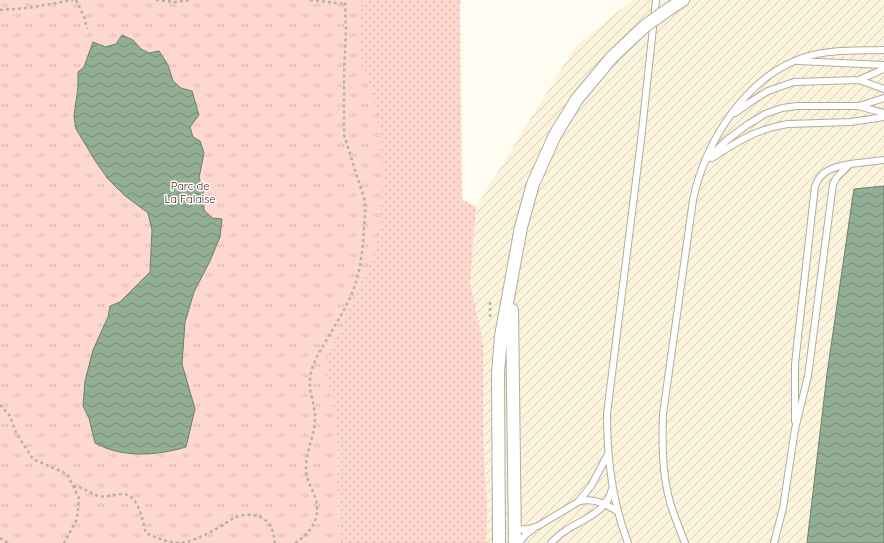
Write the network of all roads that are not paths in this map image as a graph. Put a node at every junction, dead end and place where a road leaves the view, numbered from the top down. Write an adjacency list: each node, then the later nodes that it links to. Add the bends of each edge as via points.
1 (656, 0): 19 (lane, via 607,414)
2 (683, 0): 17 (street, bridge, via 646,26 612,58 577,99 562,123 544,158 524,212)
3 (884, 50): 4 (lane, via 815,55)
4 (794, 61): 5 (lane); 13 (lane, via 757,86)
5 (884, 65)
6 (884, 69): 7 (lane)
7 (859, 80): 8 (lane); 13 (lane, via 794,82 778,87 752,101)
8 (884, 89)
9 (884, 98): 10 (lane)
10 (858, 106): 11 (lane); 15 (lane, via 782,108 755,119 735,133)
11 (884, 113)
12 (884, 117): 15 (lane, via 852,122 779,125 742,140)
13 (727, 121): 15 (lane)
14 (884, 160): 16 (lane)
15 (703, 164): 31 (lane, via 693,200 662,434 666,484)
16 (850, 164): 18 (lane, via 837,177 831,190 808,376); 18 (lane, via 827,170 819,177 815,186 795,364)
17 (512, 279): 25 (street); 26 (street, via 499,348)
18 (795, 429): 32 (lane, via 785,498)
19 (608, 453): 20 (lane); 21 (lane, via 592,486)
20 (613, 486): 22 (lane); 23 (lane)
21 (578, 502): 22 (lane, via 588,500); 24 (lane)
22 (605, 504): 23 (lane); 29 (lane, via 595,513 564,531)
23 (618, 512): 30 (lane)
24 (538, 526): 25 (lane); 28 (lane)
25 (514, 530): 27 (street)
26 (499, 543)
27 (515, 543)
28 (519, 543)
29 (551, 543)
30 (628, 543)
31 (685, 543)
32 (774, 543)

